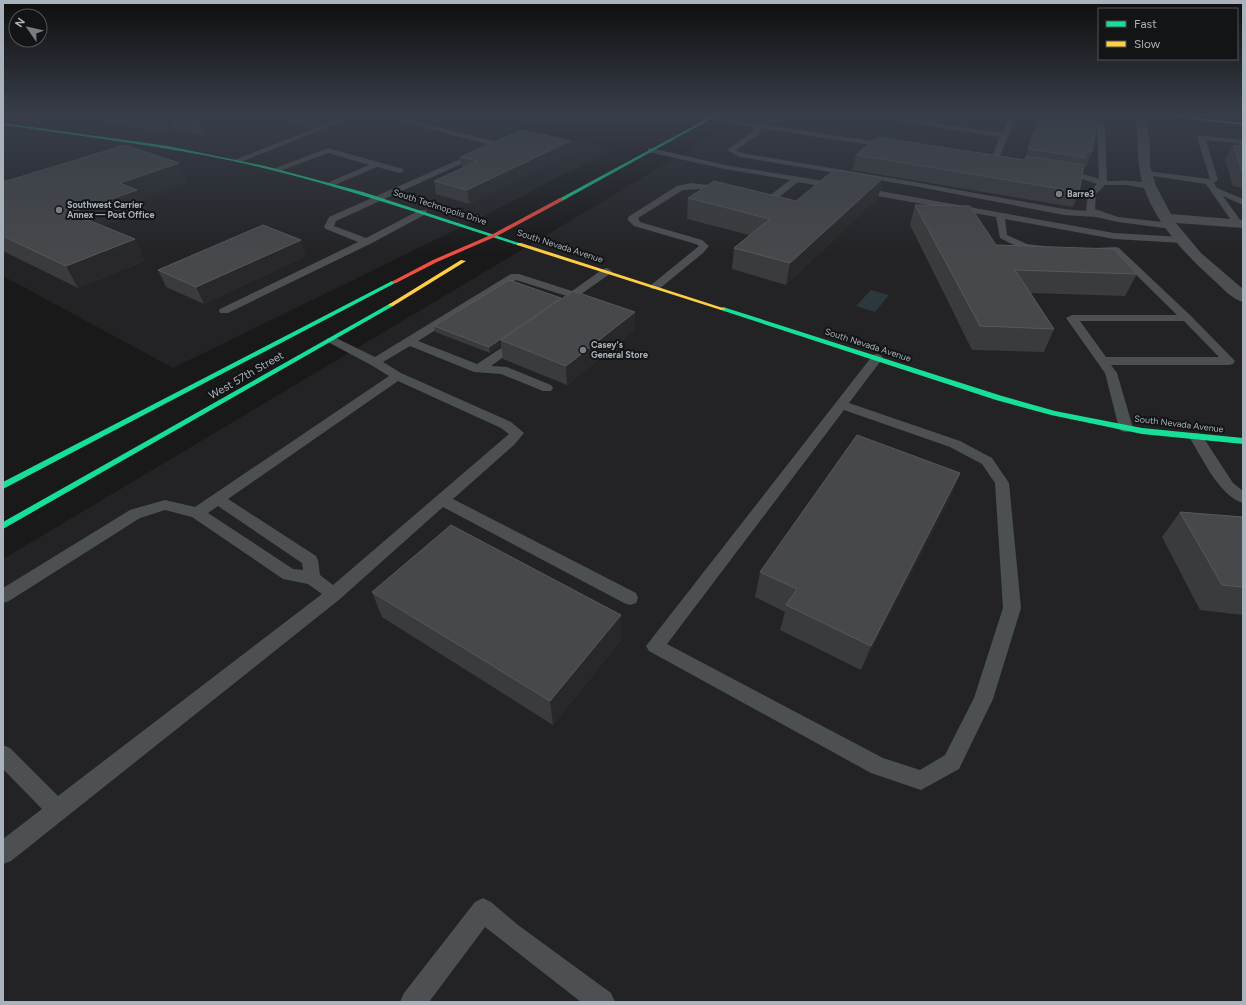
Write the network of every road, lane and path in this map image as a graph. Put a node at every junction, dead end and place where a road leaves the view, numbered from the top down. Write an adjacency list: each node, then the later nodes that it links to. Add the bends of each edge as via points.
1 (246, 162): 12 (main road, South Technopolis Drive)
2 (296, 162): 12 (lane)
3 (370, 162): 11 (lane)
4 (462, 162): 23 (lane)
5 (630, 162): 33 (main road, West 57th Street)
6 (703, 162): 15 (lane)
7 (781, 162): 29 (lane, via 1064,212)
8 (1102, 162): 18 (lane)
9 (1143, 162): 16 (street)
10 (1209, 162): 17 (lane, via 1214,180)
11 (377, 164): 13 (lane); 19 (lane)
12 (277, 169): 19 (main road, South Technopolis Drive)
13 (400, 171)
14 (1053, 172): 18 (lane)
15 (797, 179): 22 (lane, via 771,199); 30 (lane)
16 (1148, 180): 17 (lane); 18 (lane); 31 (street, via 1152,193)
17 (1208, 182): 20 (lane)
18 (1103, 183): 29 (lane, via 1092,194 1090,210)
19 (332, 184): 23 (main road, South Technopolis Drive)
20 (1219, 191): 24 (lane); 25 (lane); 26 (lane)
21 (732, 194): 39 (lane, via 697,185 687,186 633,217 637,224 699,242 704,246)
22 (747, 197)
23 (379, 198): 28 (main road, South Technopolis Drive); 35 (lane, via 332,219 328,227)
24 (1243, 198)
25 (1243, 202)
26 (1227, 208): 27 (lane); 32 (lane)
27 (1243, 209)
28 (424, 212): 33 (main road, South Technopolis Drive); 35 (lane)
29 (1096, 214): 31 (lane, via 1120,219)
30 (1000, 215): 34 (lane, via 1114,236); 36 (lane, via 1003,236 1025,247)
31 (1169, 222): 32 (street); 34 (street)
32 (1241, 224)
33 (495, 235): 38 (main road, South Nevada Avenue); 44 (main road, West 57th Street, via 470,257); 58 (main road, West 57th Street, via 350,304)
34 (1183, 240): 40 (street, via 1219,279)
35 (367, 242): 41 (lane)
36 (1053, 250)
37 (1084, 251): 42 (lane, via 1116,250)
38 (607, 271): 39 (main road, South Nevada Avenue); 45 (lane, via 571,300 515,276 442,324)
39 (655, 287): 48 (main road, South Nevada Avenue)
40 (1243, 297)
41 (224, 311)
42 (1187, 318): 49 (lane, via 1072,318); 49 (lane, via 1229,361)
43 (531, 332): 47 (lane)
44 (332, 340): 50 (lane); 63 (main road, West 57th Street)
45 (409, 341): 50 (lane); 51 (lane)
46 (495, 344): 47 (lane)
47 (506, 349): 51 (lane)
48 (877, 358): 54 (lane); 55 (main road, South Nevada Avenue, via 999,398)
49 (1102, 360): 55 (lane, via 1111,373)
50 (375, 362): 52 (lane)
51 (478, 369): 53 (lane, via 503,370)
52 (396, 376): 60 (lane); 61 (lane, via 506,425 517,433)
53 (548, 388)
54 (841, 405): 54 (lane, via 655,646 878,766 921,780 952,762 983,699 1012,608 1002,483 987,461 955,444)
55 (1126, 428): 56 (main road, South Nevada Avenue)
56 (1196, 437): 57 (main road, South Nevada Avenue); 59 (lane, via 1228,487)
57 (1243, 441)
58 (3, 486)
59 (1243, 498)
60 (218, 499): 62 (lane); 64 (lane, via 310,560)
61 (442, 500): 65 (lane); 67 (lane)
62 (197, 513): 64 (lane, via 289,575); 66 (lane, via 166,505 135,514)
63 (3, 526)
64 (312, 578): 65 (lane)
65 (334, 594): 69 (lane)
66 (3, 596)
67 (630, 598)
68 (3, 755): 69 (lane)
69 (57, 810): 70 (lane)
70 (3, 853)
71 (413, 1002): 72 (lane, via 483,910)
72 (602, 1002)

